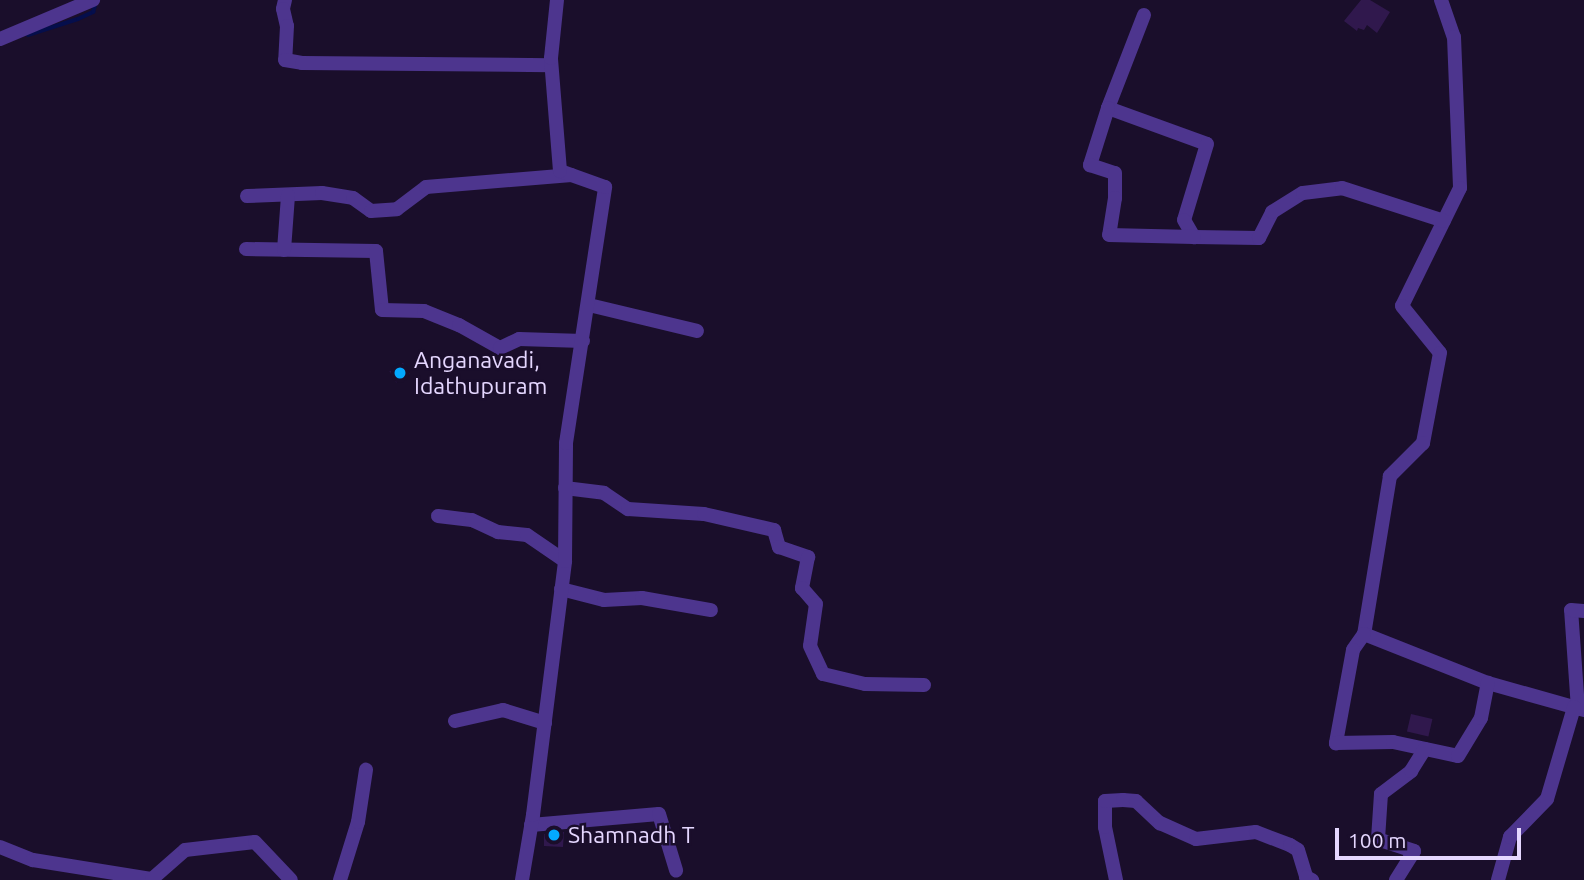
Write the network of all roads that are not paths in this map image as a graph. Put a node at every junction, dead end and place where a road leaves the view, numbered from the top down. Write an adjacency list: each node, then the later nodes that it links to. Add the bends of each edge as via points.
1 (93, 0): 6 (street)
2 (285, 0): 7 (street, via 285,60)
3 (557, 0): 7 (street)
4 (1441, 0): 12 (street, via 1454,37 1460,188)
5 (1144, 15): 8 (street)
6 (0, 39)
7 (551, 65): 9 (street, via 560,171)
8 (1108, 108): 13 (street, via 1207,144 1184,220); 13 (street, via 1090,165 1115,173 1109,235)
9 (573, 175): 10 (street, via 426,187 397,209 371,211 353,198 322,193); 16 (street, via 605,187)
10 (288, 195): 11 (street); 15 (street)
11 (247, 196)
12 (1444, 221): 13 (street, via 1342,188 1303,194 1272,212 1259,238); 25 (street, via 1402,306 1440,353 1423,443 1390,475)
13 (1194, 237)
14 (246, 249): 15 (street)
15 (284, 250): 18 (street, via 376,251 382,310 424,311 500,348 519,339)
16 (589, 305): 17 (street); 18 (street)
17 (697, 331)
18 (583, 341): 19 (street, via 566,443)
19 (565, 488): 21 (street); 27 (street, via 604,493 628,509 704,514 774,530 779,547 808,557 802,588 816,604 810,646 822,674 865,684)
20 (438, 516): 21 (street, via 472,520 498,532 527,536)
21 (565, 561): 22 (street)
22 (561, 589): 23 (street, via 604,600 642,598); 30 (street)
23 (711, 610)
24 (1584, 611): 28 (street, via 1571,610)
25 (1364, 634): 26 (street); 31 (street, via 1353,650 1336,743 1393,742)
26 (1488, 683): 28 (street); 31 (street, via 1481,718 1458,756)
27 (924, 685)
28 (1579, 709): 42 (street, via 1547,799 1510,837)
29 (455, 721): 30 (street, via 503,710)
30 (545, 723): 33 (street)
31 (1424, 749): 41 (street, via 1411,771 1381,794 1378,839 1414,851)
32 (366, 770): 37 (street, via 358,822)
33 (531, 825): 35 (street, via 659,814); 38 (street)
34 (0, 847): 36 (street, via 33,860 152,879 185,850 255,842)
35 (676, 870)
36 (291, 880)
37 (340, 880)
38 (522, 880)
39 (1116, 880): 40 (street, via 1105,827 1105,800 1136,800 1160,823 1196,839 1256,832 1290,845 1298,850 1306,877)
40 (1312, 880)
41 (1396, 880)
42 (1498, 880)

